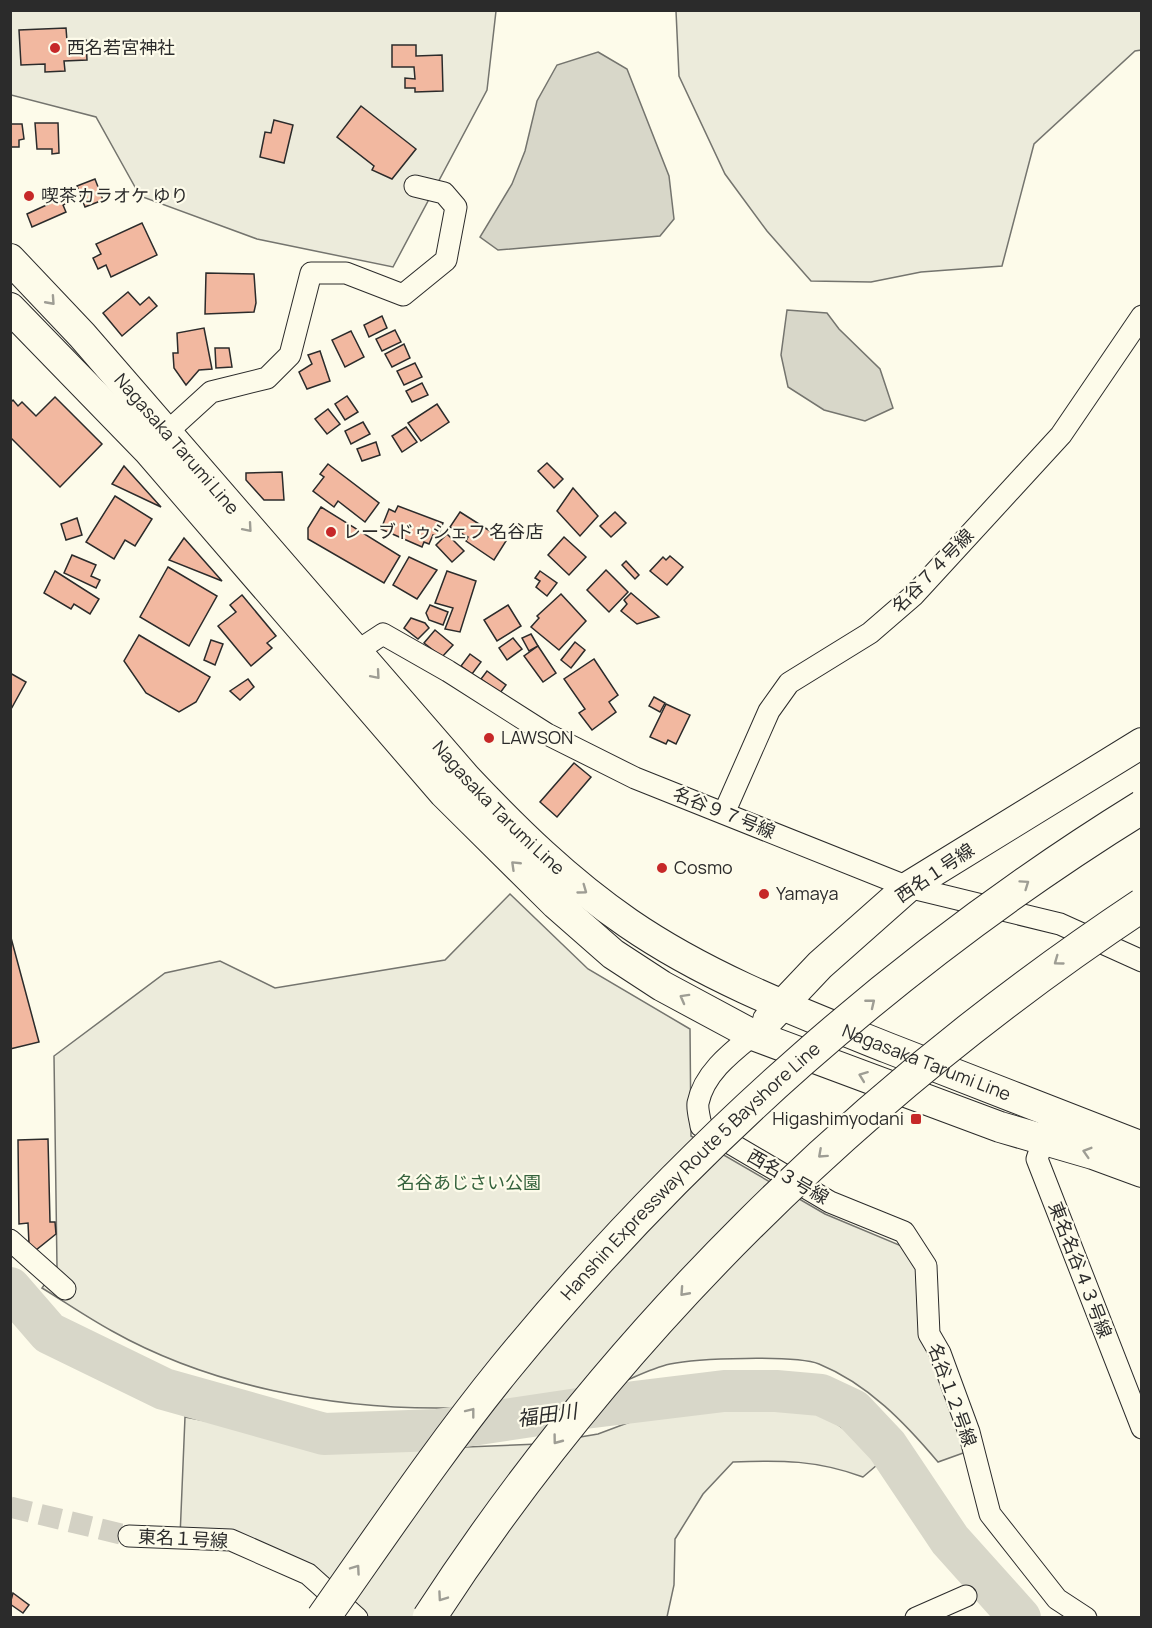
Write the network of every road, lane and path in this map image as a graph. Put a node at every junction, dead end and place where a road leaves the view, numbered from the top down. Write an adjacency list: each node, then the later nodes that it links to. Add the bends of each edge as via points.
1 (415, 186): 5 (street, via 444,193 456,207 446,260 403,295 346,273 311,273 290,355 267,378 211,392)
2 (10, 259): 5 (main road, Nagasaka Tarumi Line, one-way to 5)
3 (10, 308): 6 (main road, Nagasaka Tarumi Line)
4 (1142, 316): 9 (street, 名谷７４号線, via 1061,435 914,595 870,633 789,683 769,711)
5 (166, 433): 6 (main road, Nagasaka Tarumi Line, one-way to 6)
6 (345, 659): 9 (street, 名谷９７号線, via 383,634 547,734 635,778); 13 (main road, Nagasaka Tarumi Line, one-way to 13, via 571,881 680,956); 14 (main road, Nagasaka Tarumi Line, one-way to 6, via 662,986 613,954 556,904 444,793)
7 (1142, 743): 10 (main road, 西名１号線)
8 (1142, 807): 25 (highway, Hanshin Expressway Route 5 Bayshore Line, one-way to 8, bridge, via 428,1467 506,1368 662,1194 769,1091 934,951)
9 (724, 813): 10 (street, 名谷９７号線)
10 (908, 887): 12 (street, 名谷９７号線, via 1060,924); 13 (main road, 西名１号線, via 820,965)
11 (1142, 905): 27 (highway, one-way to 27, bridge, via 1061,959 906,1079 810,1164 734,1239 643,1336 566,1428)
12 (1142, 961)
13 (781, 1006): 14 (main road, 西名１号線); 15 (main road, Nagasaka Tarumi Line)
14 (753, 1035): 16 (main road, Nagasaka Tarumi Line, one-way to 14, via 1000,1127); 19 (street, 西名３号線, via 724,1059 711,1077 698,1103 700,1126)
15 (1052, 1111): 16 (street, 東名名谷４３号線); 17 (main road, Nagasaka Tarumi Line)
16 (1044, 1139): 18 (main road, Nagasaka Tarumi Line, one-way to 16); 22 (street, 東名名谷４３号線, via 1037,1159)
17 (1142, 1147)
18 (1142, 1173)
19 (850, 1210): 29 (street, 名谷１２号線, via 904,1232 926,1266 929,1334 940,1353 969,1432 990,1514 1057,1599)
20 (10, 1240): 21 (street)
21 (65, 1289)
22 (1142, 1428)
23 (129, 1536): 26 (street, 東名１号線, via 231,1540 308,1574)
24 (966, 1596): 28 (street)
25 (323, 1617)
26 (357, 1617)
27 (429, 1617)
28 (916, 1617)
29 (1086, 1617)

